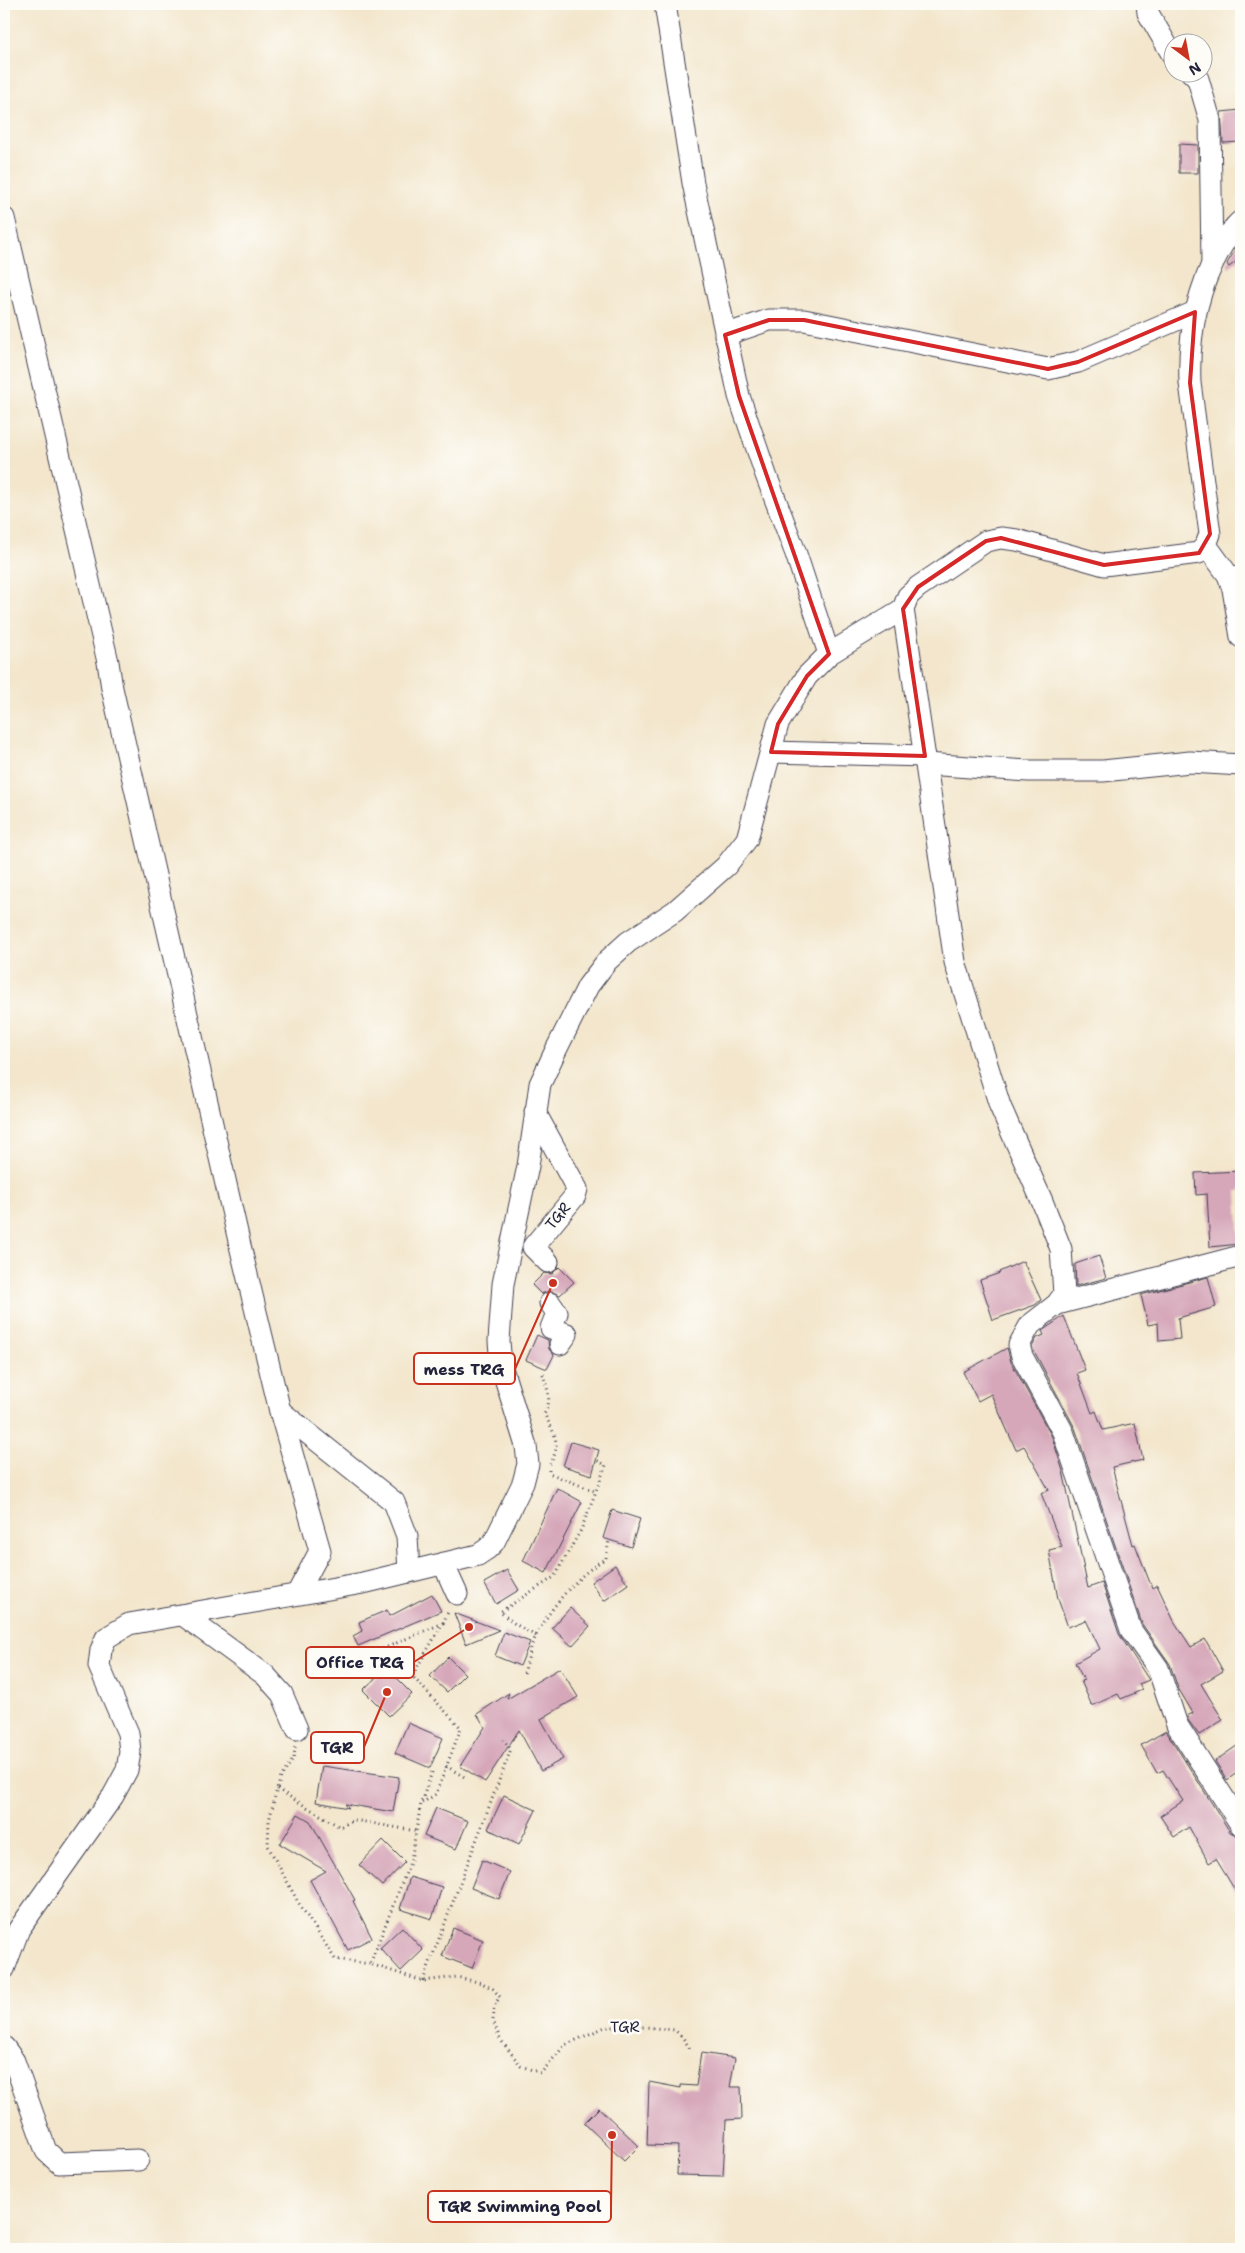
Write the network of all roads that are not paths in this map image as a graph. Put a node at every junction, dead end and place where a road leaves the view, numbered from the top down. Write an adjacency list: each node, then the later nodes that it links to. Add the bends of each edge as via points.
1 (665, 4): 9 (street, via 693,183)
2 (1146, 4): 3 (street)
3 (1162, 37)
4 (1199, 82): 7 (street, via 1210,120)
5 (4, 218): 23 (street)
6 (1241, 221): 7 (street)
7 (1212, 264): 8 (street)
8 (1195, 312): 9 (street, via 1078,362 1048,369 804,320 769,320); 10 (street, via 1189,359 1190,383 1210,534)
9 (725, 335): 13 (street, via 740,396)
10 (1206, 545): 11 (street, via 1199,553 1104,565 1017,540 1001,538 986,541 918,587 908,596); 12 (street, via 1228,575)
11 (904, 609): 13 (street); 15 (street)
12 (1241, 637)
13 (829, 654): 14 (street, via 807,676 778,724)
14 (770, 752): 15 (street); 17 (street, via 747,839 738,854 675,911 628,942 602,967 588,986 540,1084)
15 (925, 760): 16 (street, via 1028,771 1103,770 1190,762); 21 (street, via 955,962 1000,1106 1061,1249 1064,1294)
16 (1241, 765)
17 (535, 1112): 19 (street, TGR, via 577,1189 575,1196 533,1247); 24 (street, via 528,1166 503,1284 499,1341 501,1365 513,1398 528,1464 523,1483 494,1542 478,1554)
18 (1241, 1256): 21 (street)
19 (548, 1262)
20 (550, 1303): 22 (street, via 557,1313 551,1328 567,1334)
21 (1057, 1304): 30 (street, via 1030,1325 1019,1345 1022,1356 1063,1432 1131,1630 1158,1668 1177,1725)
22 (560, 1344)
23 (280, 1411): 25 (street, via 394,1502 406,1536); 26 (street, via 320,1551)
24 (442, 1563): 25 (street); 27 (street)
25 (409, 1572): 26 (street)
26 (297, 1594): 28 (street)
27 (456, 1594)
28 (182, 1615): 29 (street, via 265,1675 282,1694); 31 (street, via 129,1624 106,1638 100,1650 99,1666 128,1733 130,1752 127,1770 113,1796 19,1929)
29 (297, 1729)
30 (1241, 1825)
31 (4, 1969)
32 (4, 2047): 33 (street, via 14,2061 46,2151 52,2158 60,2163)
33 (138, 2160)

